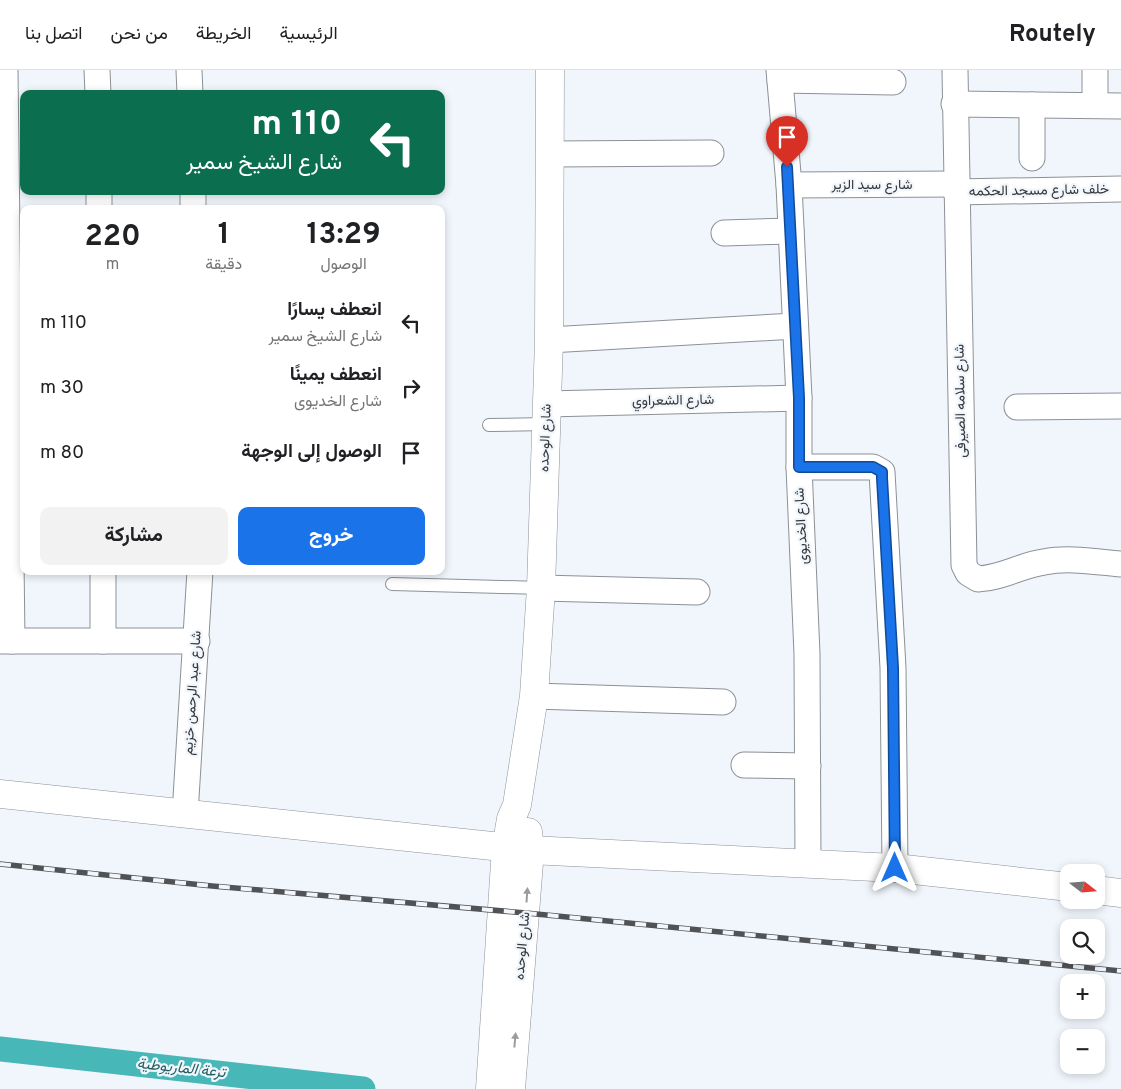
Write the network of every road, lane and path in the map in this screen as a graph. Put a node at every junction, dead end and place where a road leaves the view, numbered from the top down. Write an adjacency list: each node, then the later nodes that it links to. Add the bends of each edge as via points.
1 (5, 70): 26 (street)
2 (97, 70): 9 (street)
3 (190, 70): 10 (street)
4 (550, 70): 16 (street, شارع الوحده)
5 (955, 70): 11 (street, شارع سلامه الصيرفى)
6 (1095, 70): 13 (street)
7 (779, 75): 8 (street); 18 (street, شارع الخديوى)
8 (893, 82)
9 (98, 90)
10 (190, 90)
11 (954, 104): 12 (street); 19 (street, شارع سلامه الصيرفى)
12 (1032, 105): 13 (street); 17 (street)
13 (1095, 105): 14 (street)
14 (1121, 106)
15 (711, 153): 16 (street)
16 (550, 154): 24 (street, شارع الوحده)
17 (1032, 158)
18 (789, 185): 19 (street, شارع سيد الزير); 21 (street, شارع الخديوى)
19 (956, 188): 20 (street, خلف شارع مسجد الحكمه); 32 (street, شارع سلامه الصيرفى, via 964,565 968,573 978,579 1006,575 1023,567 1052,561)
20 (1121, 189)
21 (791, 231): 22 (street); 23 (street, شارع الخديوى)
22 (724, 233)
23 (795, 326): 24 (street); 25 (street, شارع الخديوى)
24 (549, 340): 29 (street, شارع الوحده)
25 (799, 398): 29 (street, شارع الشعراوي); 31 (street, شارع الخديوى)
26 (16, 402): 38 (street)
27 (1121, 406): 28 (street)
28 (1017, 407)
29 (546, 414): 30 (lane); 36 (street, شارع الوحده)
30 (489, 425)
31 (799, 467): 44 (street, شارع الخديوى); 49 (street, via 873,467 882,472 893,668)
32 (1121, 564)
33 (103, 575): 40 (street)
34 (200, 575): 39 (street, شارع عبد الرحمن خزيم)
35 (392, 584): 36 (lane)
36 (541, 588): 37 (street); 41 (street, شارع الوحده)
37 (697, 592)
38 (6, 641): 40 (street)
39 (197, 641): 40 (street); 46 (street, شارع عبد الرحمن خزيم)
40 (103, 642)
41 (534, 696): 42 (street); 47 (street, شارع الوحده, via 517,805 529,834)
42 (723, 702)
43 (744, 765): 44 (street)
44 (808, 766): 48 (street, شارع الخديوى)
45 (0, 794): 46 (street)
46 (185, 814): 47 (street)
47 (518, 849): 48 (street); 53 (street, شارع الوحده)
48 (808, 863): 49 (street)
49 (895, 868): 50 (street)
50 (1060, 886)
51 (1105, 891): 52 (street)
52 (1121, 893)
53 (512, 944): 54 (street, شارع الوحده); 55 (street, شارع الوحده, one-way to 53)
54 (490, 1089)
55 (511, 1089)

